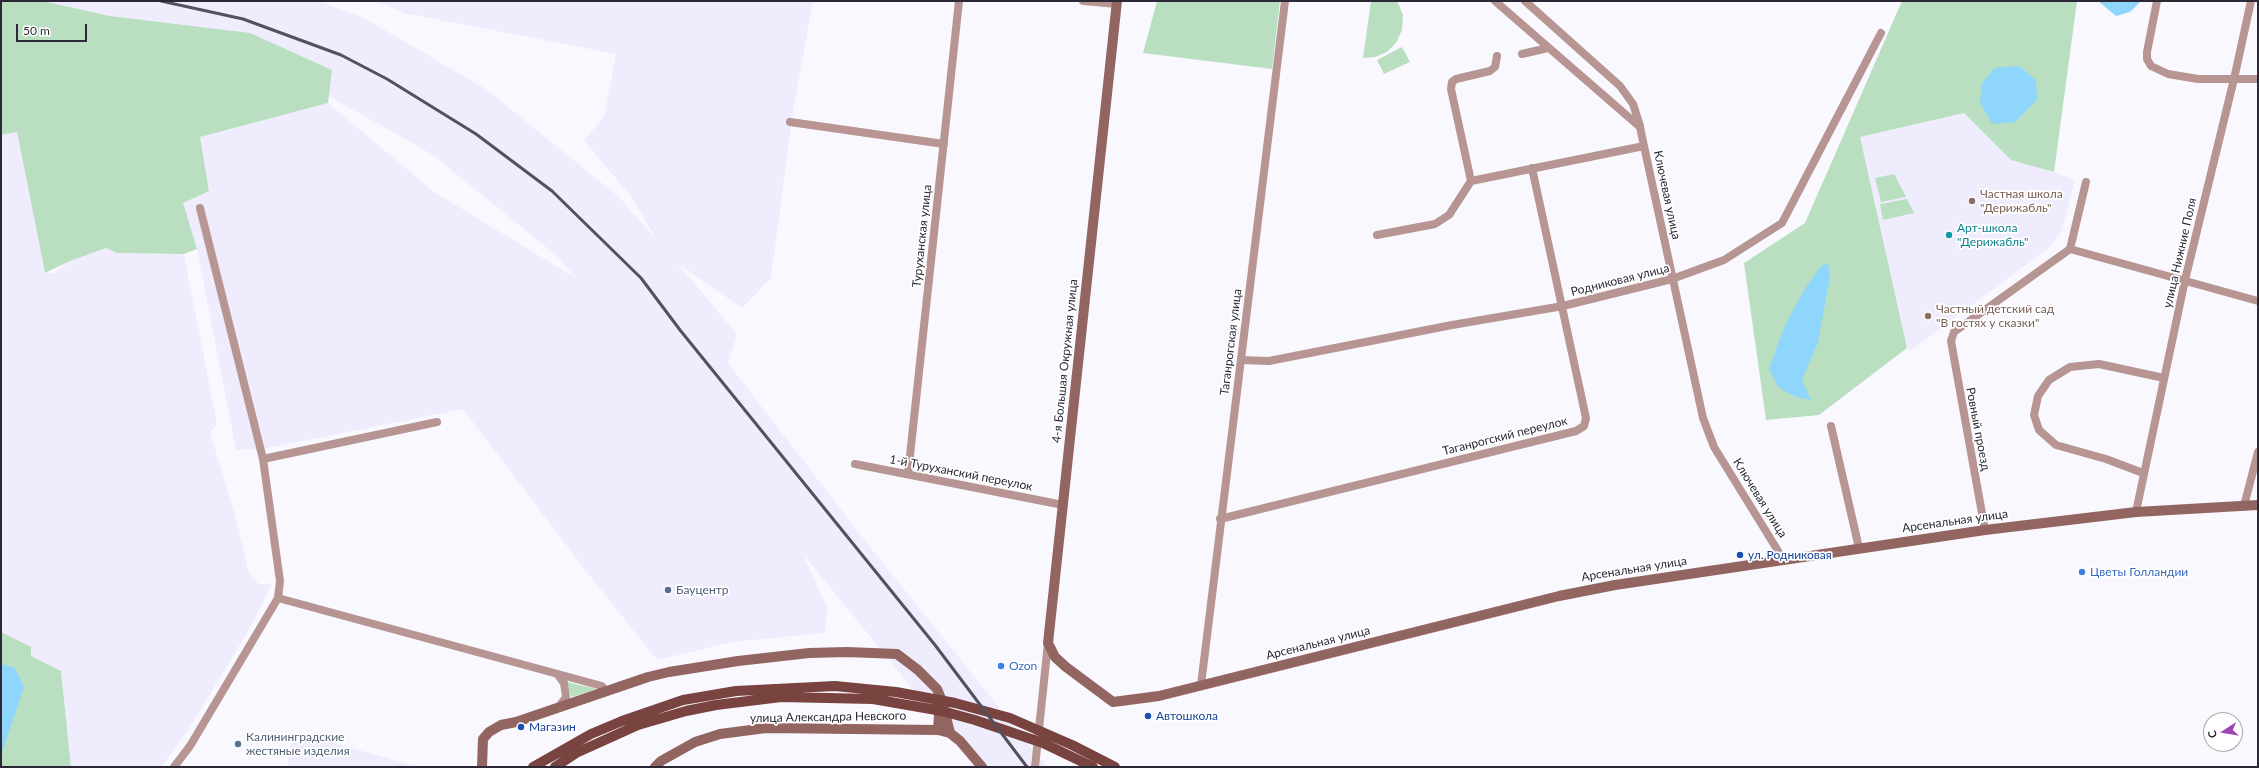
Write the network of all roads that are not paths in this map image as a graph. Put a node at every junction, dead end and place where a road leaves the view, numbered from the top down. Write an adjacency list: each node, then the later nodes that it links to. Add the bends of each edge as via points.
1 (959, 1): 17 (street, Туруханская улица)
2 (1083, 1): 8 (street)
3 (1285, 1): 29 (street, Таганрогская улица)
4 (1495, 1): 10 (street)
5 (1525, 1): 16 (street, via 1620,86 1633,104)
6 (2157, 1): 13 (street, via 2147,52 2147,60 2151,66 2168,74 2198,79)
7 (2251, 1): 13 (street, улица Нижние Поля)
8 (1117, 2): 38 (street, 4-я Большая Окружная улица)
9 (1881, 33): 25 (street, Родниковая улица, via 1782,223 1724,260)
10 (1548, 48): 11 (street); 16 (street)
11 (1522, 54)
12 (1497, 56): 20 (street, via 1496,67 1490,71 1456,78 1452,82 1451,88)
13 (2234, 79): 14 (street); 26 (street, улица Нижние Поля)
14 (2258, 79)
15 (790, 122): 17 (street)
16 (1640, 127): 18 (street)
17 (944, 144): 37 (street, Туруханская улица)
18 (1644, 146): 19 (street, Ключевая улица); 25 (street, Ключевая улица)
19 (1532, 168): 20 (street, Ключевая улица); 28 (street, Таганрогский переулок)
20 (1471, 181): 23 (street, via 1449,215 1435,224)
21 (2086, 182): 24 (street)
22 (200, 208): 34 (street)
23 (1377, 235)
24 (2070, 249): 26 (street); 43 (street, Ровный проезд, via 1954,332 1951,341)
25 (1672, 280): 28 (street, Родниковая улица); 45 (street, Ключевая улица, via 1703,418 1714,447)
26 (2185, 280): 27 (street); 30 (street, улица Нижние Поля)
27 (2258, 301)
28 (1563, 306): 29 (street, Родниковая улица, via 1452,324 1269,361); 42 (street, Таганрогский переулок, via 1586,418 1584,426 1576,431)
29 (1241, 360): 42 (street, Таганрогская улица)
30 (2164, 378): 36 (street, улица Нижние Поля); 36 (street, via 2099,364 2070,368 2049,380 2038,396 2034,415 2039,430 2056,446 2106,459)
31 (437, 422): 34 (street)
32 (1831, 426): 44 (street)
33 (2258, 452): 40 (street)
34 (263, 459): 46 (street, via 279,565)
35 (855, 464): 37 (street, 1-й Туруханский переулок)
36 (2143, 473): 41 (street, улица Нижние Поля)
37 (908, 474): 38 (street, 1-й Туруханский переулок)
38 (1063, 505): 47 (street, 4-я Большая Окружная улица)
39 (2258, 505): 40 (street, Арсенальная улица)
40 (2244, 506): 41 (street, Арсенальная улица)
41 (2136, 512): 43 (street, Арсенальная улица)
42 (1220, 519): 50 (street, Таганрогская улица)
43 (1985, 530): 44 (street, Арсенальная улица)
44 (1859, 548): 45 (street, Арсенальная улица)
45 (1784, 559): 50 (street, Арсенальная улица, via 1615,584 1559,596)
46 (278, 598): 48 (street); 57 (street, via 190,746)
47 (1048, 643): 50 (street, Арсенальная улица, via 1055,657 1066,667 1113,702 1148,698); 61 (street, 4-я Большая Окружная улица)
48 (558, 675): 51 (street, via 602,686); 52 (street, via 564,683 566,697)
49 (927, 678): 51 (street, via 897,654 888,652 809,653 669,672); 53 (street, via 940,714); 54 (street, via 937,689)
50 (1201, 685)
51 (604, 691): 52 (street)
52 (557, 708): 55 (street, via 501,725 489,732 483,739)
53 (938, 730): 54 (street, улица Александра Невского); 59 (street, улица Александра Невского, via 766,728 720,734 695,742)
54 (950, 733): 60 (street)
55 (485, 765)
56 (557, 766): 62 (main road, via 576,753 638,726 686,711 781,697 873,699 942,711 1043,743)
57 (174, 767)
58 (533, 767): 63 (main road, улица Александра Невского, via 553,754 622,721 683,700 736,691 835,686 896,692 955,703 1010,718)
59 (655, 767)
60 (982, 767)
61 (1035, 767)
62 (1093, 767)
63 (1115, 767)

